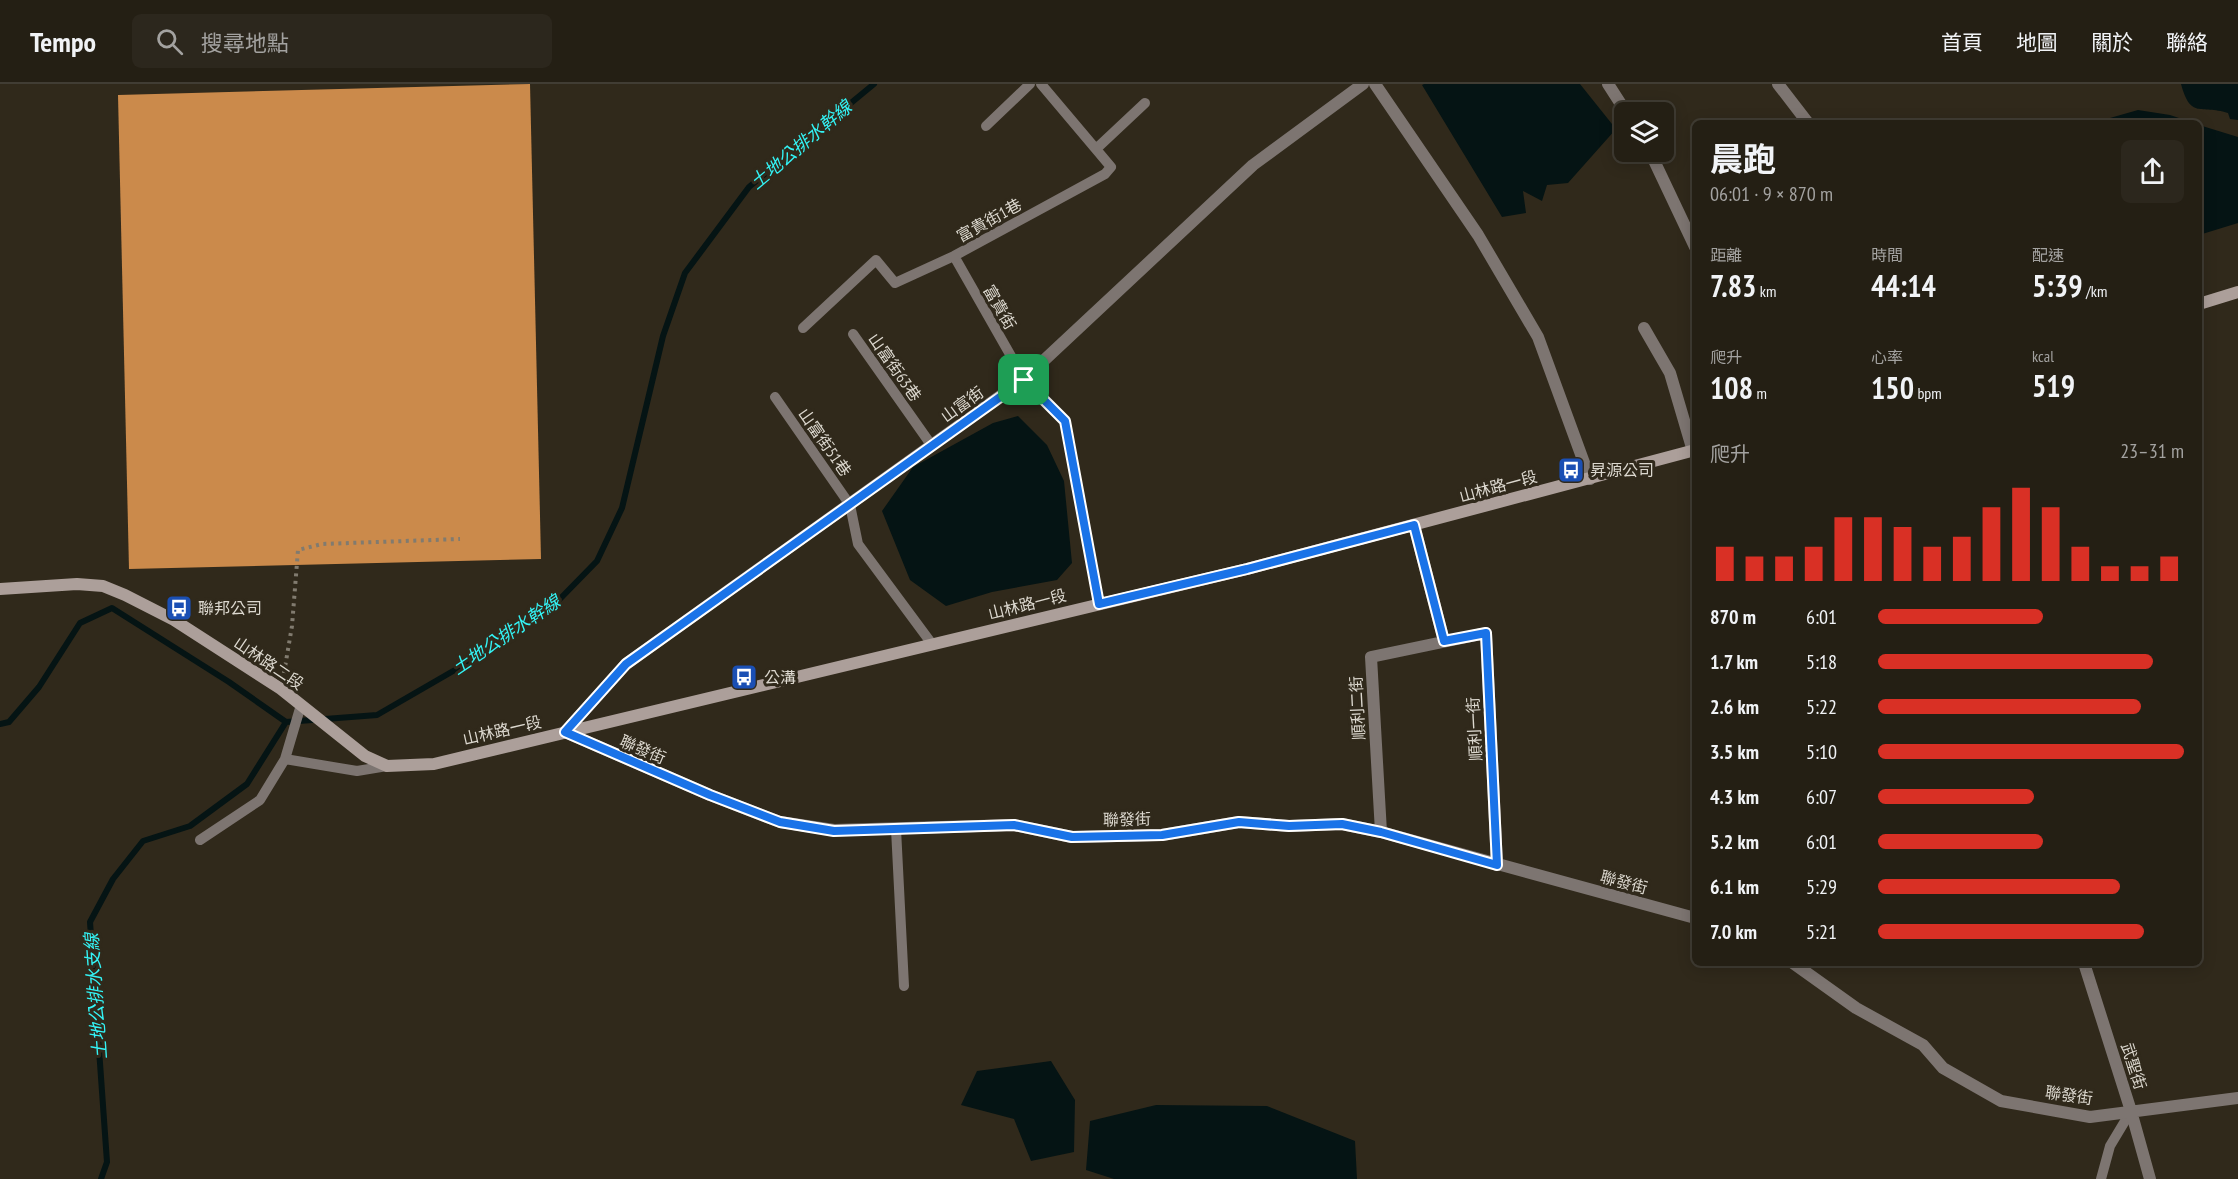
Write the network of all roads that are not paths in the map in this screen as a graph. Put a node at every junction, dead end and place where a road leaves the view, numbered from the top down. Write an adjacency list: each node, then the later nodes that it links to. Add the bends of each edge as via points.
1 (1030, 84): 10 (lane)
2 (1041, 84): 11 (lane, 富貴街1巷)
3 (1363, 84): 20 (street, 山富街, via 1253,165)
4 (1375, 84): 25 (street, via 1478,235 1538,337)
5 (1608, 84): 7 (street)
6 (1778, 84): 9 (street)
7 (1620, 102)
8 (1144, 103): 11 (lane)
9 (1806, 120)
10 (986, 126)
11 (1096, 149): 14 (lane, 富貴街1巷, via 1111,167 1105,174)
12 (1655, 162): 13 (street)
13 (1692, 241)
14 (954, 256): 18 (lane, 富貴街1巷, via 895,283 876,260); 20 (lane, 富貴街)
15 (2238, 292): 16 (main road)
16 (2202, 303)
17 (1644, 327): 22 (street, via 1670,373)
18 (803, 328)
19 (854, 334): 23 (lane, 山富街63巷)
20 (1024, 380): 23 (street, 山富街); 29 (lane, 富貴街, via 1065,421)
21 (775, 397): 26 (lane, 山富街51巷)
22 (1692, 444)
23 (932, 446): 26 (street, 山富街)
24 (1692, 451): 25 (main road, 山林路一段)
25 (1590, 479): 27 (main road, 山林路一段)
26 (850, 505): 31 (lane, via 858,544); 33 (street, 山富街, via 626,664)
27 (1414, 525): 29 (main road, 山林路一段); 30 (street)
28 (0, 589): 32 (main road, 山林路二段, via 104,586 174,620)
29 (1099, 604): 31 (main road, 山林路一段)
30 (1444, 641): 38 (street, 順利二街, via 1371,657); 40 (street, 順利一街, via 1486,633)
31 (932, 644): 33 (main road, 山林路一段)
32 (301, 705): 34 (main road, 山林路二段); 35 (lane)
33 (565, 732): 36 (main road, 山林路一段, via 434,764); 37 (street, 聯發街, via 780,822 834,831)
34 (365, 756): 36 (main road, 山林路一段)
35 (285, 759): 36 (lane, via 357,771); 39 (lane, via 260,800)
36 (387, 766)
37 (896, 830): 38 (street, 聯發街, via 1014,825 1072,837 1162,835 1239,822 1289,826 1342,824); 44 (lane)
38 (1381, 832): 40 (street, 聯發街)
39 (200, 840)
40 (1497, 865): 41 (street, 聯發街)
41 (1692, 917)
42 (1797, 966): 46 (street, 聯發街, via 1856,1008 1923,1045 1942,1068 2001,1101 2090,1117)
43 (2085, 966): 46 (street, 武聖街)
44 (904, 986)
45 (2238, 1098): 46 (street, 聯發街)
46 (2131, 1111): 47 (lane, via 2110,1146); 48 (street, 武聖街)
47 (2101, 1179)
48 (2150, 1179)

